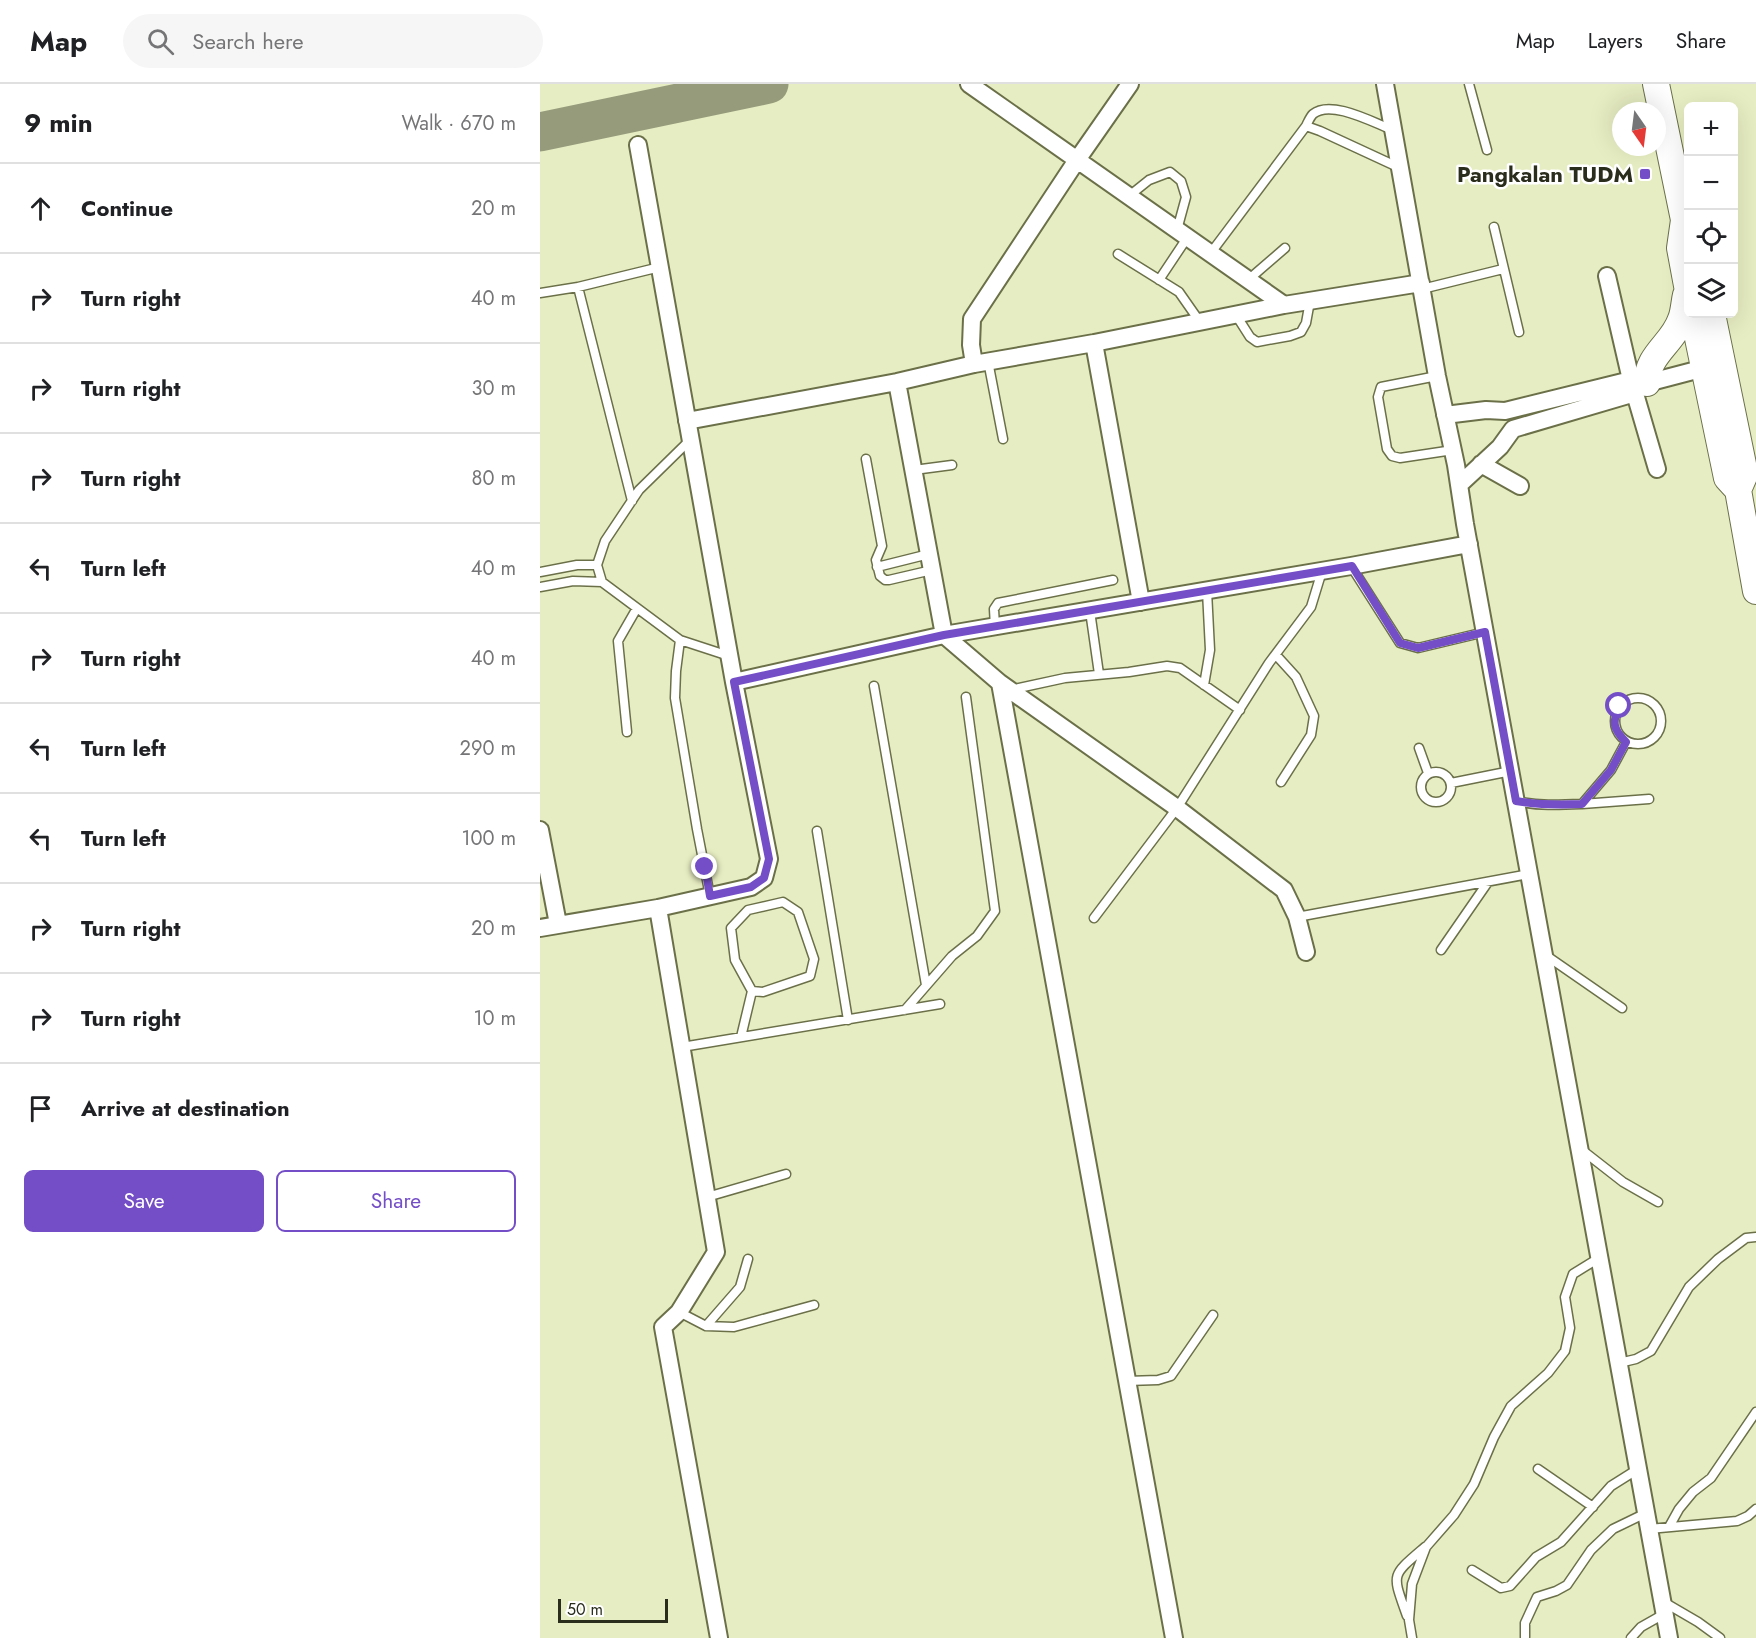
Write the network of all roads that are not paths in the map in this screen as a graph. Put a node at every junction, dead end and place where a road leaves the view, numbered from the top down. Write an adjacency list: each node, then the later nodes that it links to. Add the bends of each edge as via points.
1 (969, 84): 10 (street)
2 (1130, 84): 10 (street)
3 (1385, 84): 7 (street)
4 (1469, 84): 9 (lane)
5 (1656, 84): 13 (main road)
6 (1306, 126): 7 (lane, via 1312,115 1323,109 1336,109); 11 (lane); 19 (lane)
7 (1393, 130): 11 (street)
8 (638, 145): 20 (street)
9 (1487, 150)
10 (1077, 160): 12 (street); 38 (street, via 972,319 971,345)
11 (1400, 168): 26 (street)
12 (1129, 197): 16 (street); 16 (lane, via 1149,180 1170,172 1181,181 1185,197)
13 (1684, 215)
14 (1494, 227): 22 (lane)
15 (1684, 232): 21 (main road, via 1680,248)
16 (1182, 234): 19 (street); 24 (lane)
17 (1285, 248): 25 (lane)
18 (1118, 254): 24 (lane)
19 (1210, 254): 25 (street)
20 (660, 267): 27 (lane); 45 (street)
21 (1684, 268)
22 (1503, 269): 26 (lane); 36 (lane)
23 (1607, 276): 42 (street)
24 (1159, 280): 35 (lane, via 1179,292)
25 (1248, 280): 30 (street)
26 (1421, 286): 29 (street); 40 (street)
27 (578, 287): 28 (lane); 57 (lane)
28 (540, 293)
29 (1310, 301): 30 (street); 32 (lane, via 1301,332 1290,336 1257,342 1250,338)
30 (1284, 305): 32 (street)
31 (1684, 307): 42 (main road, via 1681,320)
32 (1236, 315): 35 (street)
33 (1695, 318): 39 (main road)
34 (1712, 318): 39 (main road)
35 (1200, 322): 37 (street)
36 (1519, 332)
37 (1094, 343): 38 (street); 70 (street)
38 (981, 362): 41 (street); 47 (lane)
39 (1713, 365): 42 (street); 69 (main road, via 1745,474 1738,490)
40 (1437, 376): 44 (street); 49 (lane, via 1381,387 1378,397 1387,450 1400,458)
41 (897, 382): 45 (street); 54 (street)
42 (1638, 386): 43 (street); 46 (street); 53 (street)
43 (1504, 411): 44 (street); 46 (street, via 1512,420)
44 (1445, 414): 49 (street)
45 (687, 421): 48 (street)
46 (1513, 429): 51 (street)
47 (1003, 439)
48 (690, 440): 57 (lane); 78 (street)
49 (1453, 450): 55 (street)
50 (866, 459): 62 (lane, via 882,546)
51 (1481, 464): 55 (street); 56 (street)
52 (952, 465): 54 (lane)
53 (1657, 469)
54 (914, 470): 59 (street)
55 (1459, 486): 58 (street)
56 (1520, 486)
57 (632, 501): 60 (lane, via 605,541)
58 (1469, 544): 61 (street); 74 (street)
59 (931, 562): 62 (lane); 62 (lane, via 885,580); 75 (street)
60 (597, 565): 64 (lane); 66 (lane)
61 (1352, 566): 63 (street); 74 (lane, via 1400,643 1418,648)
62 (877, 567)
63 (1322, 571): 68 (street); 77 (lane, via 1311,607)
64 (540, 572)
65 (1113, 580): 73 (lane, via 998,603 994,609)
66 (602, 582): 67 (lane, via 573,581); 71 (lane)
67 (540, 587)
68 (1207, 591): 70 (street); 81 (lane, via 1210,650)
69 (1756, 591)
70 (1141, 602): 72 (street)
71 (637, 608): 76 (lane); 86 (lane, via 618,641)
72 (1090, 611): 73 (street); 79 (lane)
73 (995, 627): 75 (street)
74 (1485, 632): 89 (street)
75 (944, 635): 80 (street); 83 (street)
76 (680, 640): 78 (lane); 101 (lane, via 675,698)
77 (1276, 655): 85 (lane); 91 (lane, via 1296,677 1314,716 1311,735)
78 (729, 656): 80 (street)
79 (1099, 674): 81 (lane, via 1167,666 1180,668); 83 (lane)
80 (734, 682): 101 (street, via 769,859 764,878 751,887)
81 (1204, 685): 85 (lane)
82 (874, 686): 110 (lane)
83 (1005, 686): 96 (street); 130 (street)
84 (966, 697): 110 (lane, via 995,911 977,936 952,956)
85 (1240, 710): 96 (lane)
86 (627, 732)
87 (1626, 742): 87 (lane, via 1616,732 1614,719 1619,706 1630,698 1643,698 1655,704 1661,716 1660,730 1652,740 1639,745); 95 (lane, via 1611,770)
88 (1419, 748): 90 (lane)
89 (1511, 771): 92 (lane); 94 (street)
90 (1428, 773): 92 (lane, via 1442,772); 92 (lane, via 1421,789 1434,802 1450,793)
91 (1281, 782)
92 (1451, 783)
93 (1649, 799): 95 (lane)
94 (1516, 801): 95 (lane, via 1556,806); 99 (street)
95 (1582, 804)
96 (1177, 808): 103 (street, via 1284,890); 104 (lane)
97 (540, 830): 105 (street)
98 (817, 831): 115 (lane)
99 (1529, 874): 100 (lane); 109 (street)
100 (1488, 882): 103 (lane); 107 (lane)
101 (710, 896): 102 (street)
102 (658, 908): 105 (street); 117 (street)
103 (1297, 917): 108 (street)
104 (1094, 918)
105 (558, 924): 106 (street)
106 (540, 928)
107 (1441, 950)
108 (1306, 952)
109 (1544, 953): 113 (lane); 118 (street)
110 (926, 986): 114 (lane)
111 (752, 991): 111 (lane, via 763,992 810,976 814,959 798,912 783,902 748,910 731,928 735,960); 116 (lane)
112 (940, 1004): 114 (lane)
113 (1622, 1008)
114 (905, 1010): 115 (lane)
115 (848, 1020): 116 (lane)
116 (741, 1037): 117 (lane)
117 (682, 1047): 120 (street)
118 (1579, 1148): 121 (lane); 123 (street)
119 (786, 1174): 120 (lane)
120 (707, 1197): 126 (street, via 716,1252)
121 (1658, 1203)
122 (1756, 1237): 129 (lane, via 1746,1238 1689,1287 1651,1351)
123 (1599, 1258): 129 (street); 138 (lane, via 1573,1274 1565,1297 1570,1328 1565,1351 1548,1373 1511,1406 1474,1484)
124 (748, 1259): 128 (lane, via 740,1287)
125 (814, 1305): 128 (lane, via 734,1327)
126 (679, 1312): 128 (lane); 143 (street, via 663,1327)
127 (1212, 1315): 130 (lane, via 1171,1376)
128 (706, 1326)
129 (1619, 1363): 133 (street)
130 (1127, 1381): 144 (street)
131 (1756, 1412): 137 (lane, via 1711,1478 1693,1492)
132 (1538, 1469): 134 (lane)
133 (1638, 1469): 134 (lane, via 1611,1486); 136 (street)
134 (1593, 1507): 139 (lane, via 1561,1542 1536,1557 1510,1586 1502,1588)
135 (1756, 1509): 137 (lane, via 1737,1521)
136 (1647, 1521): 137 (lane); 140 (street); 142 (lane, via 1612,1528 1566,1585 1537,1597 1525,1623)
137 (1669, 1527)
138 (1426, 1547): 141 (lane, via 1412,1584); 141 (lane, via 1397,1575 1396,1583)
139 (1472, 1570)
140 (1663, 1608): 146 (lane); 147 (street); 148 (lane, via 1698,1622)
141 (1409, 1620): 145 (lane)
142 (1525, 1637)
143 (719, 1638)
144 (1173, 1638)
145 (1412, 1638)
146 (1631, 1638)
147 (1669, 1638)
148 (1720, 1638)

